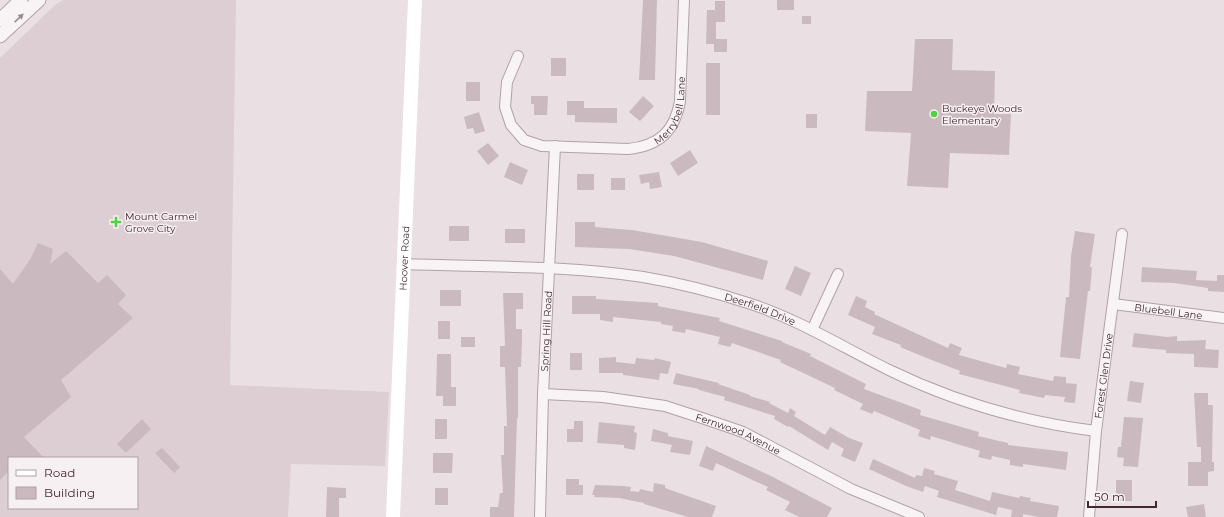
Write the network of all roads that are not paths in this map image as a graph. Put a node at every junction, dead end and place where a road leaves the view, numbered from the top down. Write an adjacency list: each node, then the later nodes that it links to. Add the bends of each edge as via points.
1 (21, 0): 5 (street)
2 (39, 0): 6 (street, one-way to 2)
3 (415, 0): 10 (main road, Hoover Road)
4 (684, 0): 8 (street, Merrybell Lane, via 680,101 678,114 672,126 653,143 641,148)
5 (0, 20)
6 (0, 36)
7 (518, 56): 8 (street, Merrybell Lane, via 507,82 505,107 511,126 524,140 542,146)
8 (555, 146): 11 (street, Spring Hill Road)
9 (1122, 234): 13 (street, Forest Glen Drive)
10 (404, 264): 11 (street, Deerfield Drive); 18 (main road, Hoover Road)
11 (549, 269): 15 (street, Deerfield Drive, via 642,277 695,287 750,303); 16 (street, Spring Hill Road)
12 (838, 274): 15 (street)
13 (1113, 304): 14 (street, Bluebell Lane); 17 (street, Forest Glen Drive)
14 (1224, 318)
15 (812, 330): 17 (street, Deerfield Drive, via 888,370 985,409 1025,419)
16 (543, 394): 19 (street, Spring Hill Road); 20 (street, Fernwood Avenue, via 603,397 665,406 706,419 743,432 851,489)
17 (1096, 431): 21 (street, Forest Glen Drive)
18 (393, 517)
19 (540, 517)
20 (919, 517)
21 (1089, 517)

